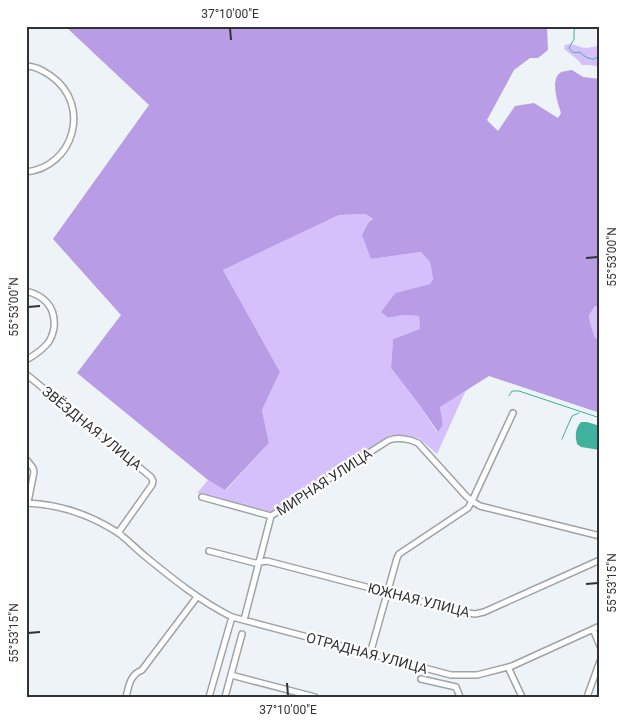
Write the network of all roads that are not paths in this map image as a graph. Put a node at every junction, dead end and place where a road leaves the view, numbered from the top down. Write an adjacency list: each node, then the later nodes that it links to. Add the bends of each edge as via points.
1 (26, 66): 2 (street, via 43,70 65,88 71,99 74,126 61,154 49,164)
2 (26, 172)
3 (26, 291): 4 (street, via 48,303 54,325 50,341)
4 (26, 360)
5 (26, 374): 12 (street, ЗВЁЗДНАЯ УЛИЦА, via 151,477 152,485)
6 (513, 414): 10 (street)
7 (26, 459): 9 (street, via 34,472)
8 (202, 497): 11 (street)
9 (27, 502): 12 (street, ОТРАДНАЯ УЛИЦА, via 82,514)
10 (472, 502): 11 (street, МИРНАЯ УЛИЦА, via 418,443 397,439 389,440); 13 (street); 17 (street, via 399,554)
11 (271, 516): 16 (street, МИРНАЯ УЛИЦА)
12 (118, 533): 18 (street, ОТРАДНАЯ УЛИЦА)
13 (600, 536)
14 (208, 551): 16 (street, ЮЖНАЯ УЛИЦА, via 255,563)
15 (600, 560): 17 (street, ЮЖНАЯ УЛИЦА, via 475,614)
16 (260, 561): 17 (street, ЮЖНАЯ УЛИЦА); 20 (street, МИРНАЯ УЛИЦА)
17 (387, 592): 25 (street)
18 (197, 597): 19 (street, ОТРАДНАЯ УЛИЦА); 30 (street, via 142,670 131,677)
19 (232, 617): 20 (street, ОТРАДНАЯ УЛИЦА); 31 (street)
20 (244, 620): 25 (street, ОТРАДНАЯ УЛИЦА)
21 (600, 626): 22 (street, ОТРАДНАЯ УЛИЦА)
22 (592, 629): 24 (street); 27 (street, ОТРАДНАЯ УЛИЦА)
23 (242, 634): 28 (street)
24 (600, 646)
25 (370, 654): 27 (street, ОТРАДНАЯ УЛИЦА, via 451,675 476,675)
26 (600, 661): 36 (street)
27 (508, 667): 35 (street)
28 (231, 674): 32 (street); 33 (street)
29 (421, 679): 34 (street, via 456,687)
30 (126, 697)
31 (209, 697)
32 (225, 697)
33 (315, 697)
34 (460, 697)
35 (522, 697)
36 (587, 697)

